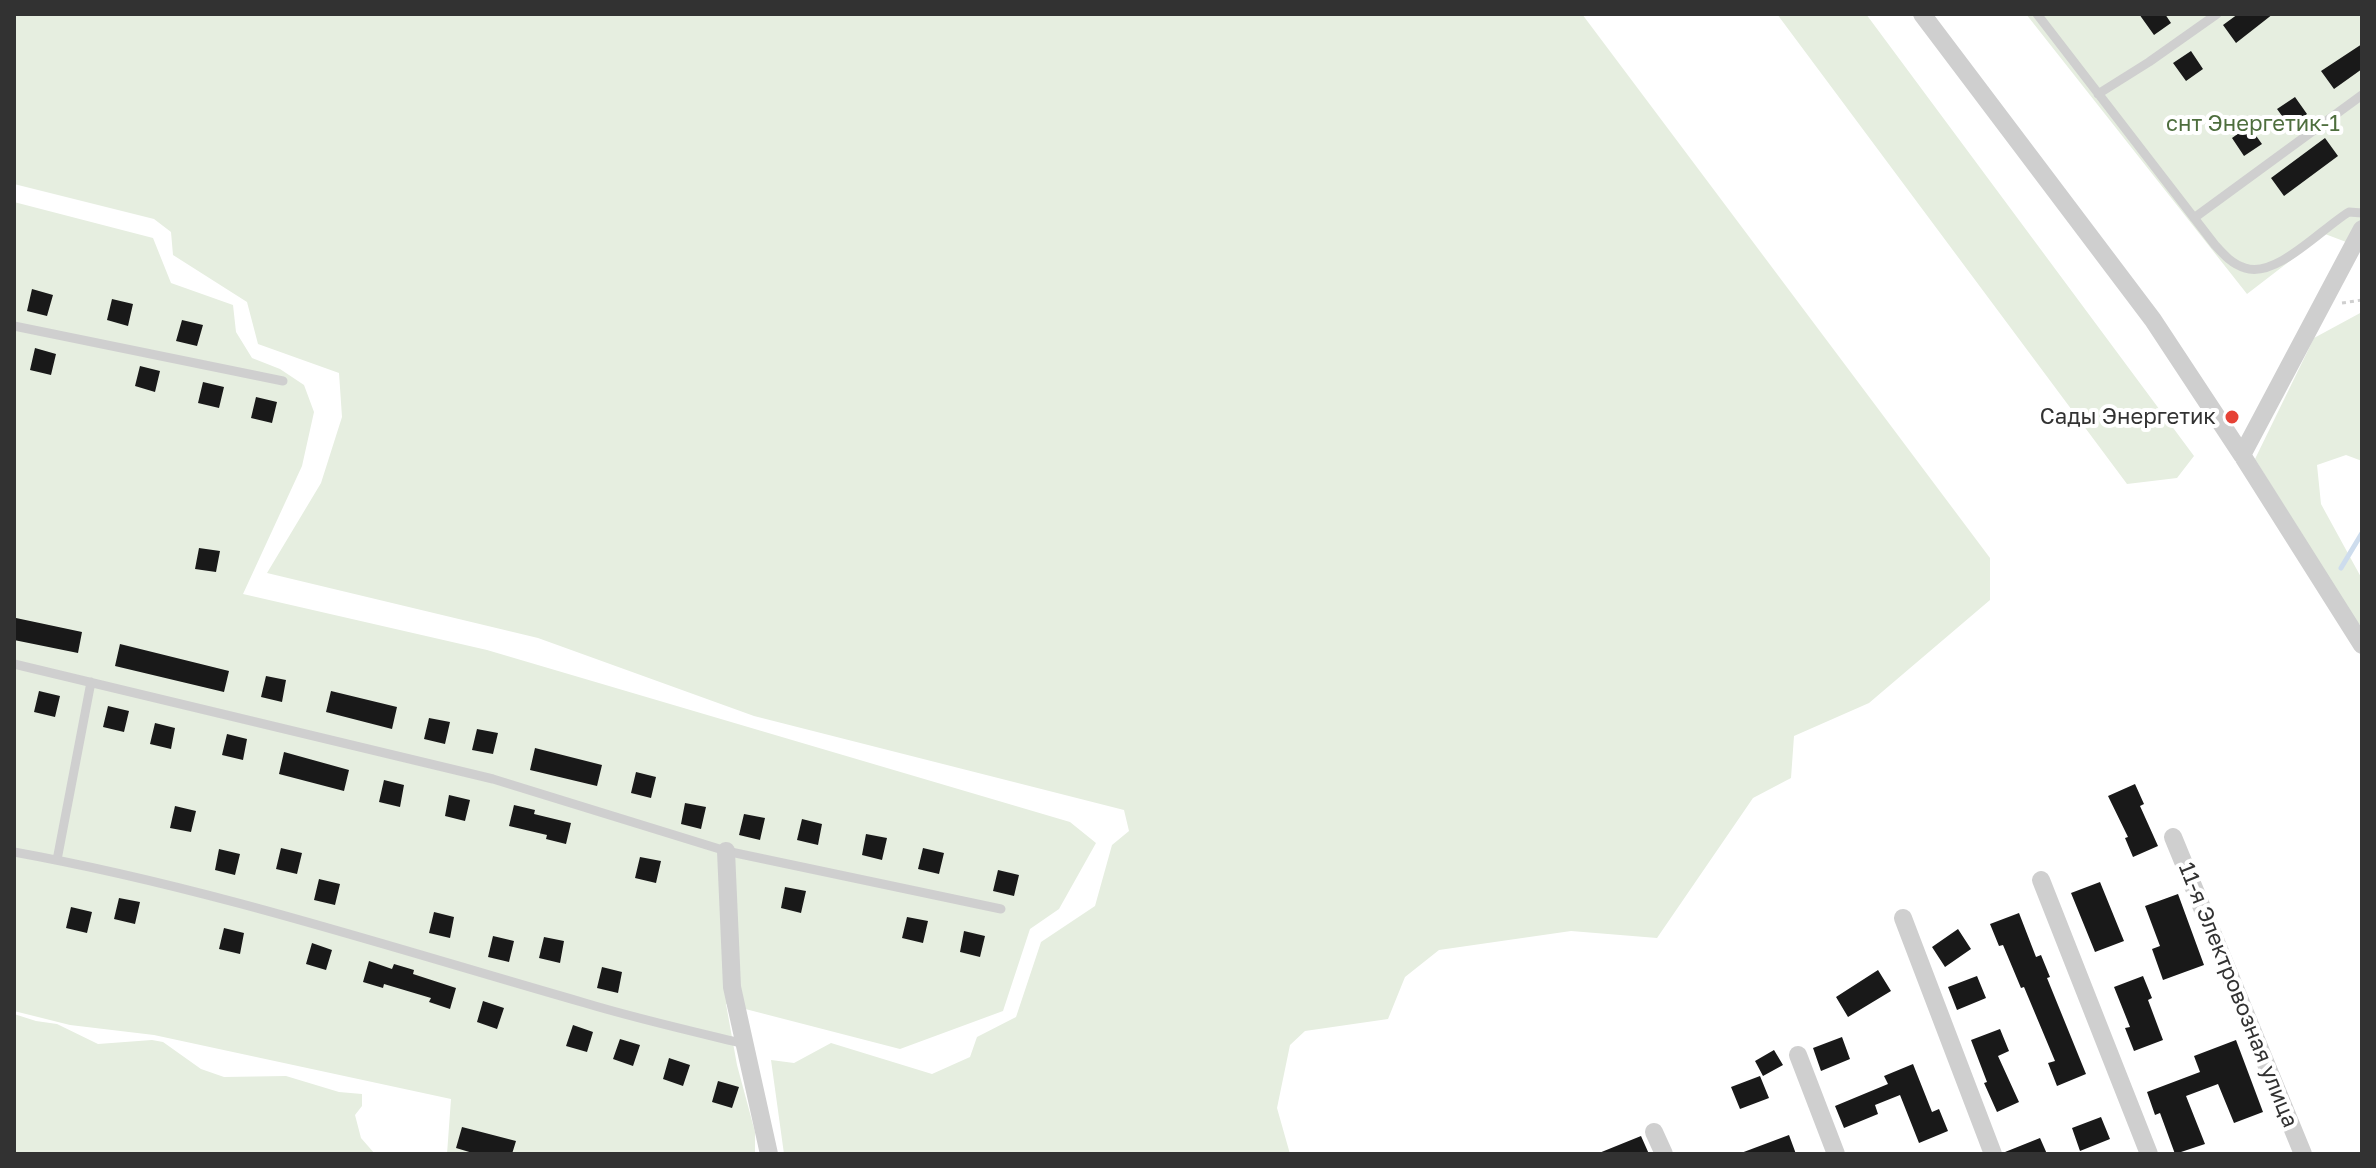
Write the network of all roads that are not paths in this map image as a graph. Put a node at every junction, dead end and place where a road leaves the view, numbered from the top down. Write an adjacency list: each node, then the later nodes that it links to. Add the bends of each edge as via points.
1 (1922, 14): 11 (street, via 2153,320)
2 (2037, 14): 4 (lane)
3 (2217, 14): 4 (lane)
4 (2098, 94): 7 (lane)
5 (2362, 95): 7 (lane)
6 (2362, 213): 7 (lane, via 2349,212 2264,270 2231,262)
7 (2194, 218)
8 (2362, 229): 11 (street)
9 (14, 326): 10 (lane)
10 (283, 381)
11 (2242, 455): 12 (street)
12 (2362, 645)
13 (14, 664): 14 (lane)
14 (91, 682): 16 (lane, via 493,779); 18 (lane)
15 (2173, 837): 30 (street, 11-я Электровозная улица)
16 (726, 851): 20 (lane); 22 (street, via 732,987)
17 (14, 852): 18 (lane)
18 (57, 860): 22 (lane, via 240,904 589,1005)
19 (2041, 880): 29 (street)
20 (1001, 909)
21 (1903, 918): 28 (street)
22 (745, 1044): 25 (street)
23 (1798, 1055): 27 (street)
24 (1654, 1132): 26 (street)
25 (769, 1154)
26 (1664, 1154)
27 (1836, 1154)
28 (1993, 1154)
29 (2149, 1154)
30 (2303, 1154)

